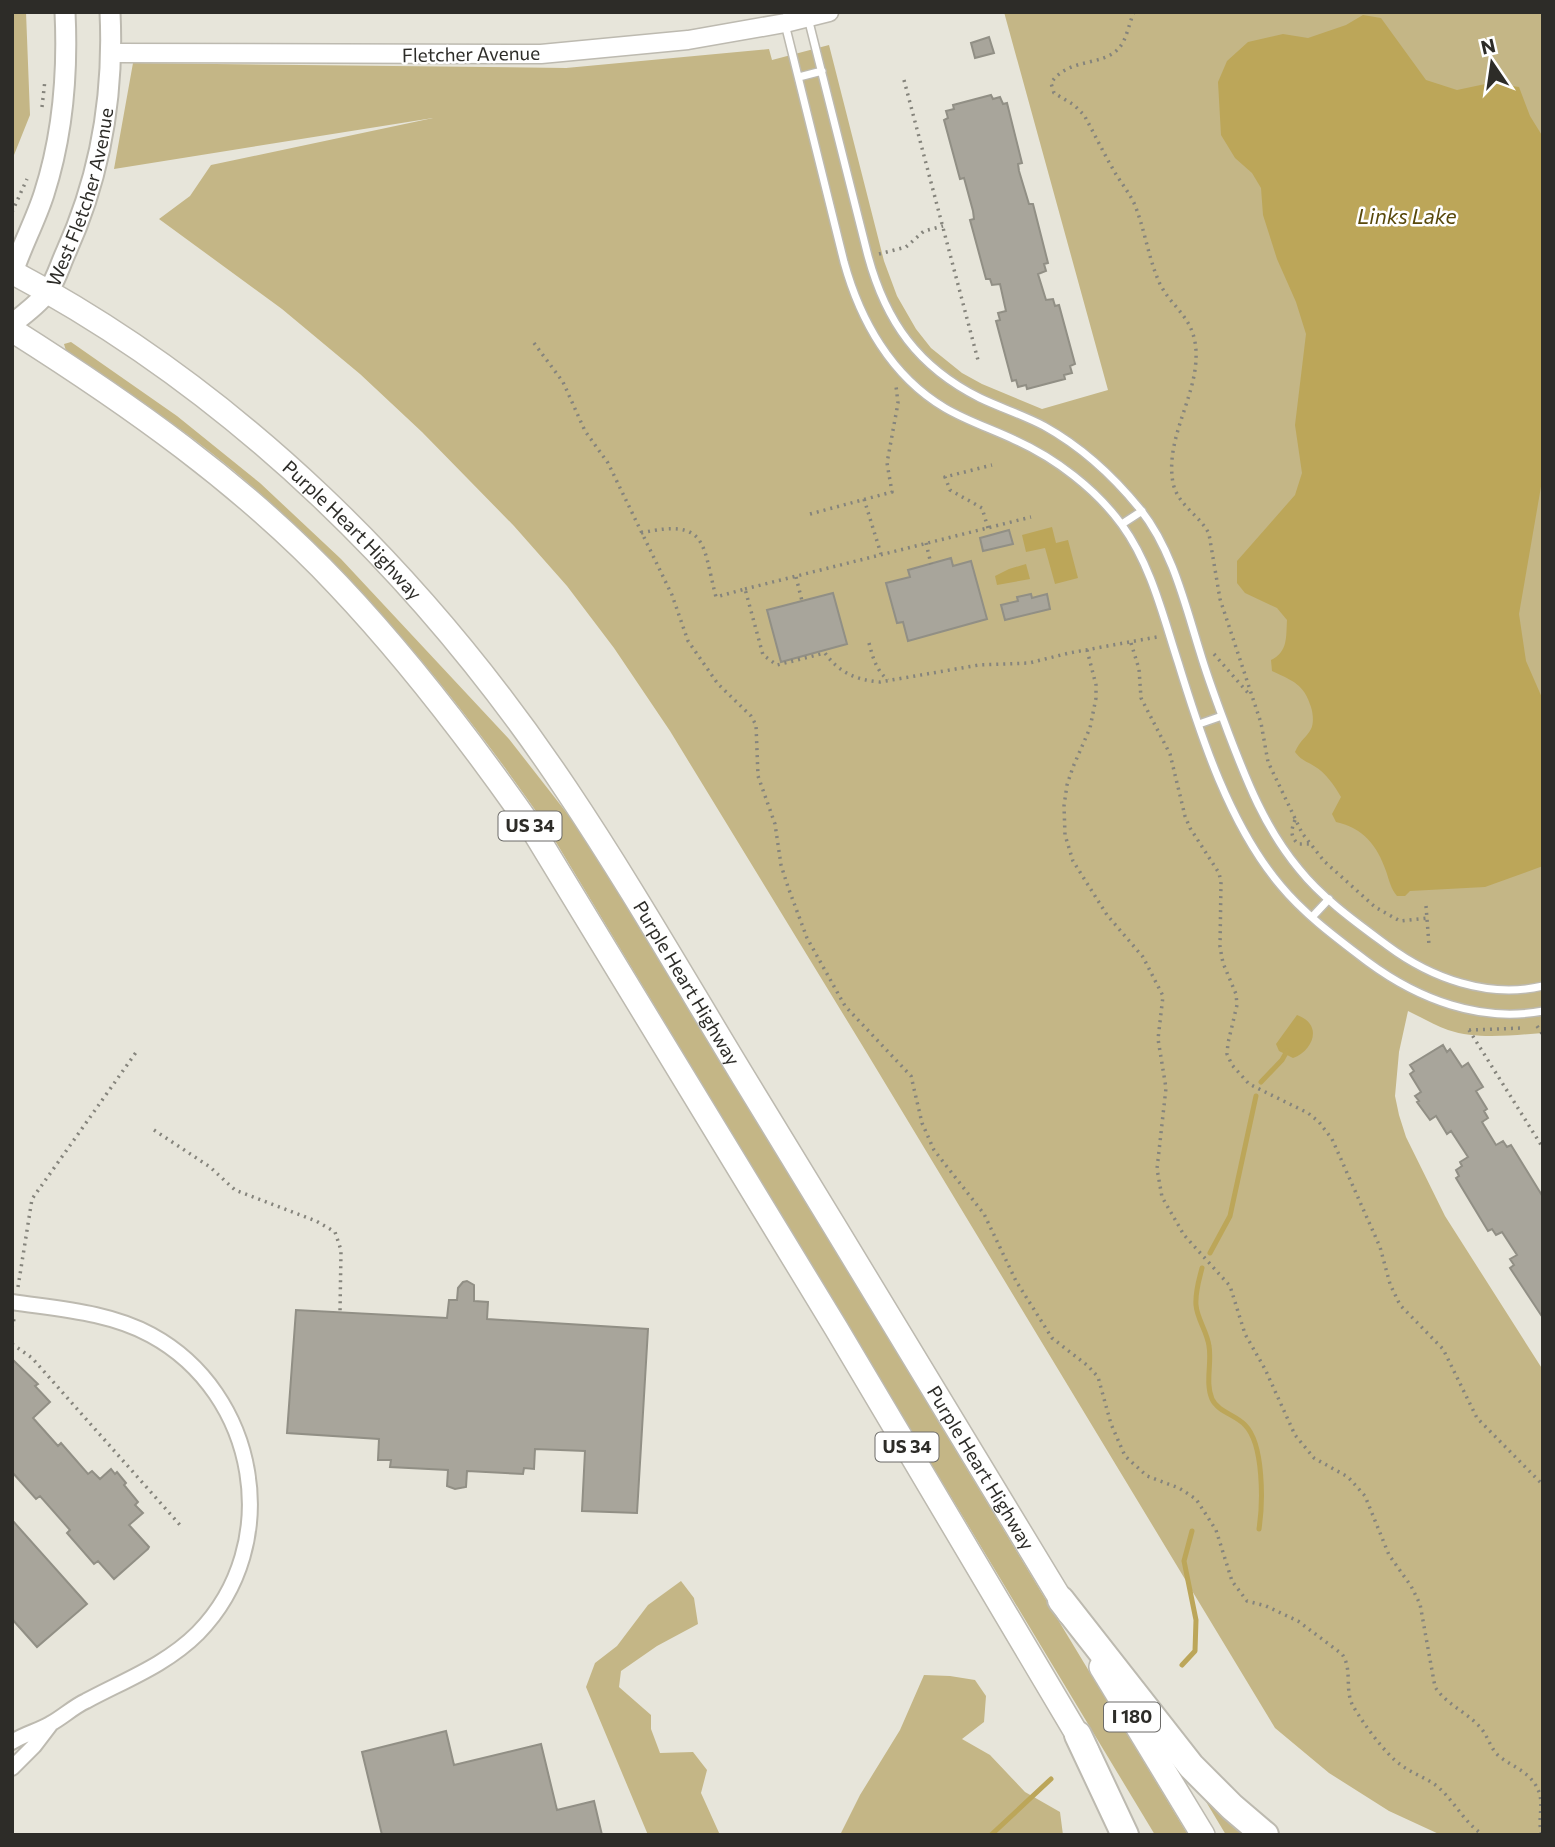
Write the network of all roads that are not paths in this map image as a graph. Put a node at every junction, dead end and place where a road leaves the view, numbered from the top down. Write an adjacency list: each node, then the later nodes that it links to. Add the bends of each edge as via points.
1 (65, 12): 9 (main road, West Fletcher Avenue, via 61,124 43,196)
2 (110, 12): 6 (main road, West Fletcher Avenue)
3 (829, 12): 4 (street, Fletcher Avenue)
4 (808, 18): 5 (street, Fletcher Avenue); 7 (lane)
5 (785, 23): 6 (street, Fletcher Avenue, via 688,40 541,54); 8 (lane)
6 (110, 53): 10 (main road, West Fletcher Avenue, via 104,125 92,186)
7 (822, 71): 8 (lane); 13 (lane, via 868,256 888,313 906,339 957,386 1043,426 1076,447)
8 (799, 77): 14 (lane, via 853,292 887,355 943,406 1054,461)
9 (12, 273): 10 (main road, Purple Heart Highway / US 34)
10 (48, 291): 11 (main road, West Fletcher Avenue); 22 (main road, Purple Heart Highway / US 34, via 222,410 291,469 389,564 480,670 594,832)
11 (12, 324)
12 (12, 330): 24 (main road, US 34, via 173,439 279,528 391,644 491,769 533,830 836,1328)
13 (1142, 511): 14 (lane); 15 (lane, via 1177,580)
14 (1122, 524): 16 (lane, via 1154,589)
15 (1222, 716): 16 (lane); 17 (lane, via 1267,825 1301,872)
16 (1199, 724): 18 (lane, via 1246,837 1282,888)
17 (1329, 899): 18 (lane); 19 (lane, via 1384,943 1429,971 1490,989)
18 (1313, 916): 20 (lane, via 1381,971 1419,994 1486,1013)
19 (1543, 986)
20 (1543, 1011)
21 (15, 1302): 23 (street, via 127,1324 176,1351 214,1389 229,1413 249,1474 248,1535 231,1586 212,1616 156,1666)
22 (1061, 1600): 29 (main road, Purple Heart Highway / I 180); 30 (highway, via 1191,1766)
23 (51, 1723): 25 (street); 26 (street)
24 (1078, 1735): 27 (highway); 28 (main road, I 180)
25 (12, 1742)
26 (12, 1768)
27 (1125, 1835)
28 (1139, 1835)
29 (1203, 1835)
30 (1265, 1835)

